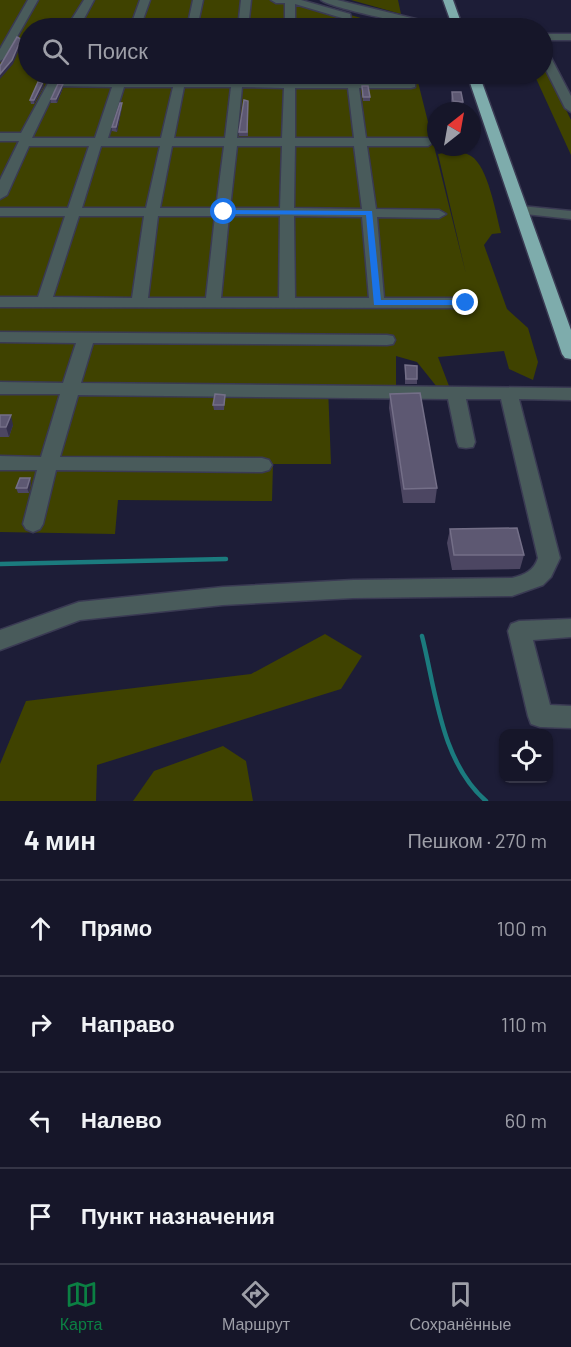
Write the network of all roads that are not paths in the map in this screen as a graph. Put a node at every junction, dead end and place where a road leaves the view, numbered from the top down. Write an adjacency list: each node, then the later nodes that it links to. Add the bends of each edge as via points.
1 (33, 0): 10 (street)
2 (89, 0): 11 (street)
3 (145, 0): 12 (street)
4 (198, 0): 13 (street)
5 (246, 0): 14 (street)
6 (276, 0): 7 (street)
7 (290, 0): 15 (street); 16 (street)
8 (326, 0): 17 (street)
9 (448, 0): 18 (highway)
10 (20, 18)
11 (78, 18)
12 (139, 18)
13 (194, 18)
14 (244, 18)
15 (290, 18)
16 (347, 18)
17 (398, 18)
18 (454, 18)
19 (18, 21): 22 (street)
20 (553, 37): 21 (street)
21 (571, 37)
22 (5, 39): 23 (street)
23 (0, 58)
24 (553, 71): 34 (street)
25 (53, 84): 36 (street)
26 (119, 84): 39 (street)
27 (179, 84): 40 (street)
28 (237, 84): 41 (street)
29 (290, 84): 42 (street)
30 (353, 84): 37 (street)
31 (401, 84): 33 (street)
32 (477, 84): 44 (highway)
33 (411, 85)
34 (571, 108)
35 (0, 137): 36 (street)
36 (25, 140): 39 (street); 43 (street)
37 (359, 142): 38 (street); 42 (street); 49 (street)
38 (427, 142)
39 (98, 143): 40 (street); 46 (street)
40 (168, 143): 41 (street); 47 (street)
41 (231, 143): 42 (street); 48 (street)
42 (288, 144): 50 (street)
43 (0, 195)
44 (521, 210): 52 (street); 63 (highway)
45 (0, 212): 46 (street)
46 (73, 212): 47 (street); 54 (street)
47 (152, 212): 48 (street); 57 (street)
48 (224, 212): 50 (street); 55 (street)
49 (369, 212): 50 (street); 51 (street); 58 (street)
50 (287, 213): 56 (street)
51 (440, 214)
52 (571, 215)
53 (0, 302): 54 (street)
54 (44, 302): 57 (street)
55 (213, 302): 56 (street); 57 (street)
56 (287, 302): 58 (street)
57 (139, 303)
58 (377, 303): 59 (street)
59 (466, 303)
60 (0, 337): 61 (street)
61 (86, 337): 62 (street); 65 (street)
62 (387, 340)
63 (571, 354)
64 (0, 388): 65 (street)
65 (71, 389): 67 (street); 71 (street)
66 (508, 392): 67 (street); 68 (street); 75 (street, via 549,558 546,571 533,582 512,587 223,596 80,611)
67 (456, 393): 69 (street)
68 (571, 394)
69 (466, 442)
70 (0, 463): 71 (street)
71 (48, 464): 72 (street); 73 (street)
72 (262, 465)
73 (33, 524)
74 (571, 627): 76 (street, via 519,631 540,716)
75 (0, 640)
76 (571, 717)

